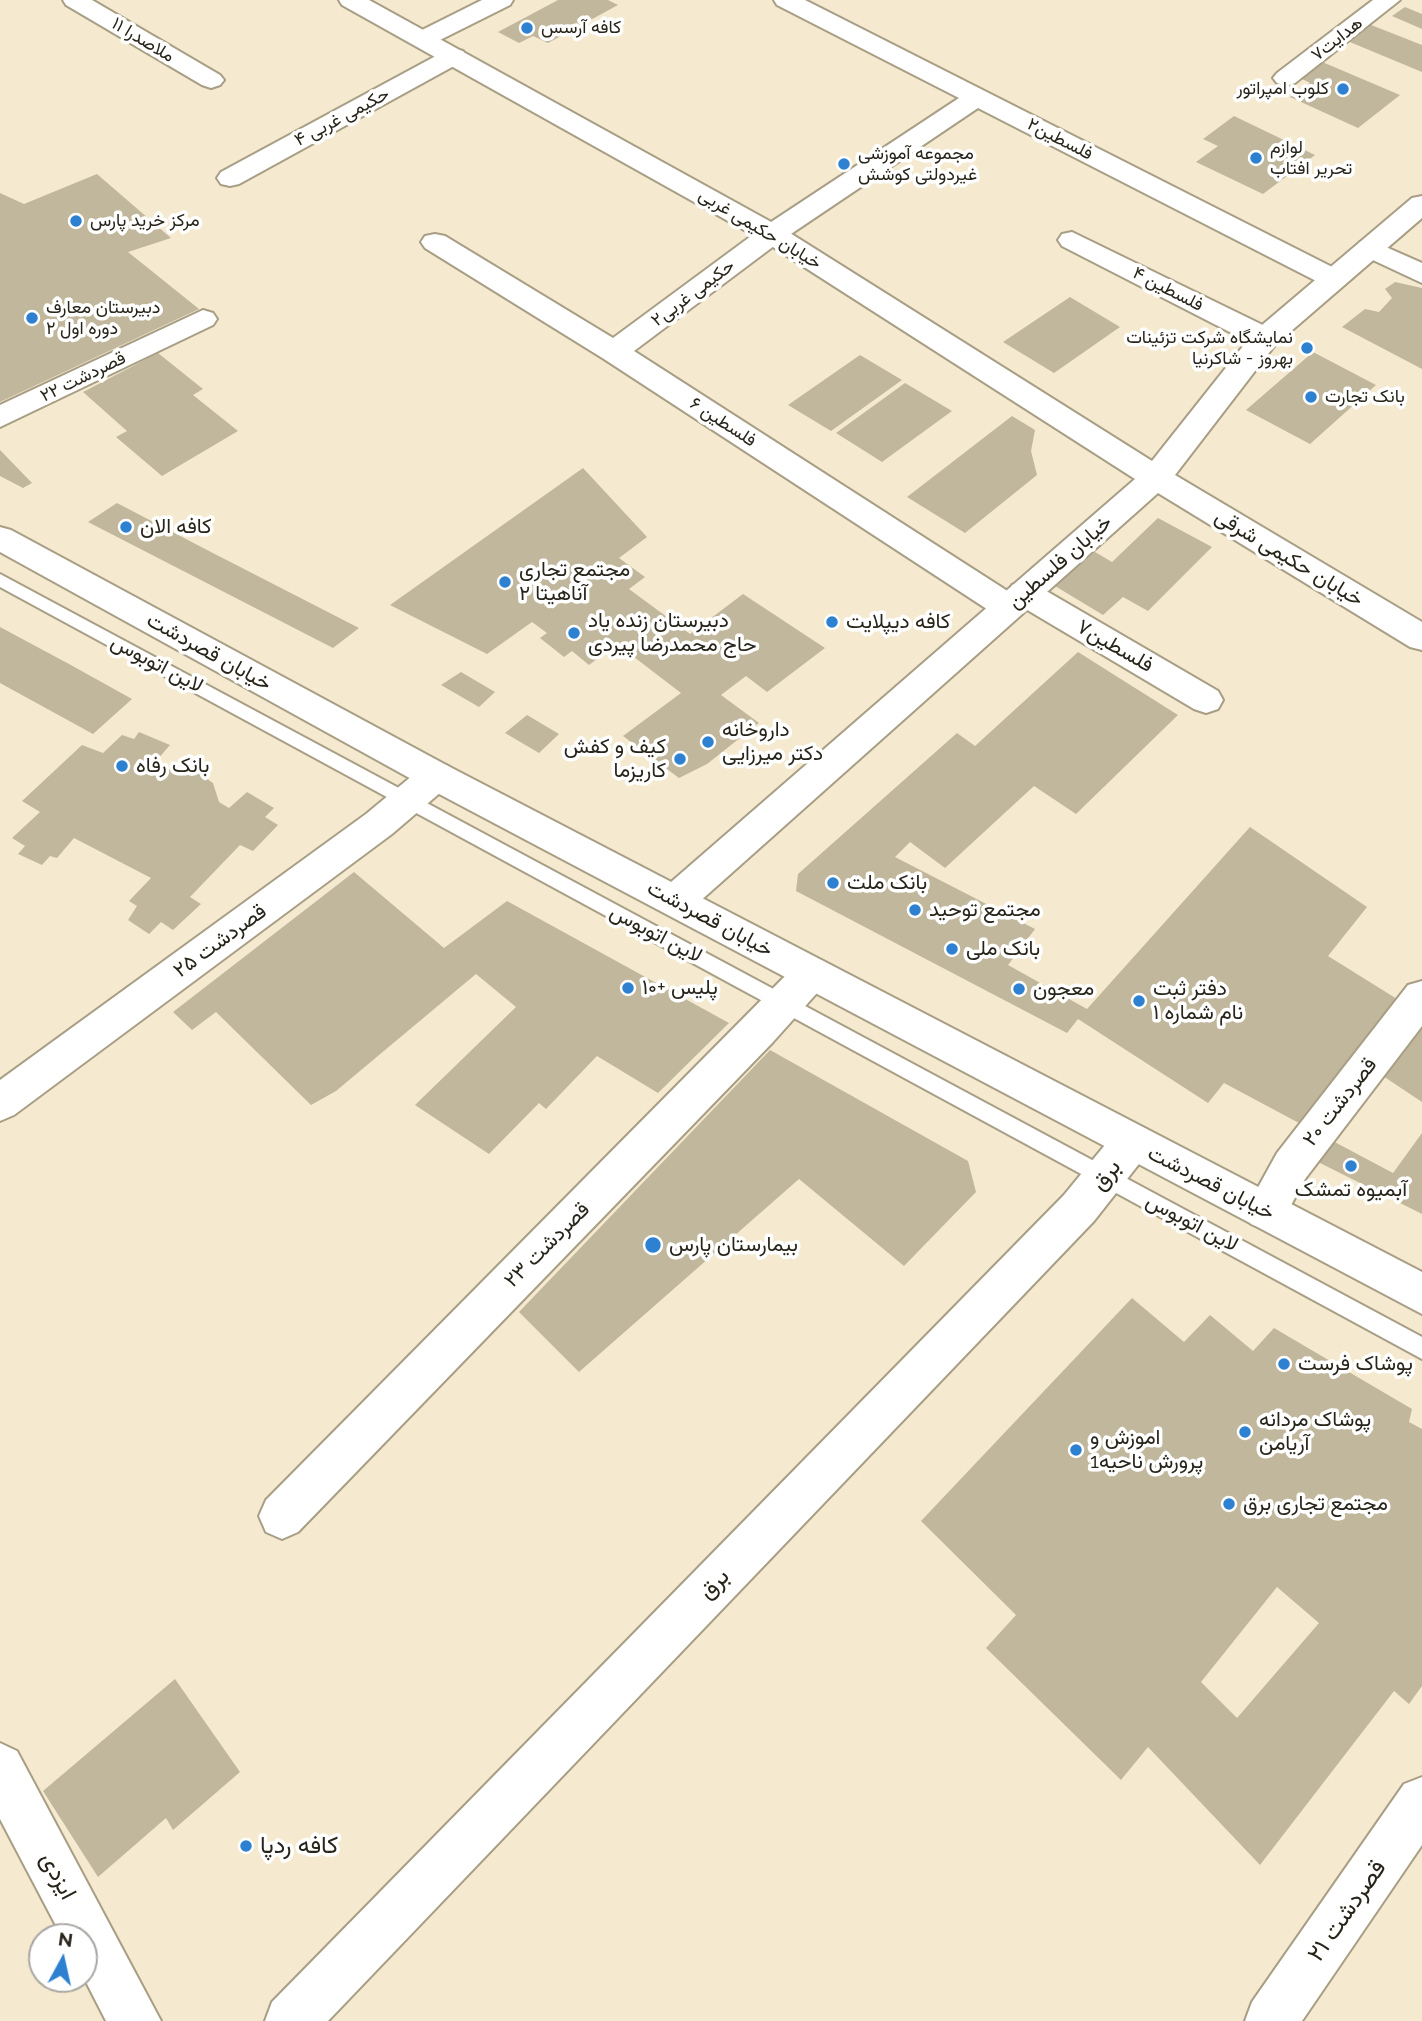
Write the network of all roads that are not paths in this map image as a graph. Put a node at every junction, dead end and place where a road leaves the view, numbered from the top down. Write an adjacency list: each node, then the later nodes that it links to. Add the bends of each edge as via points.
1 (75, 0): 9 (street, ۱۱ ملاصدرا)
2 (351, 0): 6 (street, خیابان حکیمی غربی)
3 (501, 0): 6 (street)
4 (1388, 0): 8 (street, هدایت۷)
5 (800, 2): 10 (street, فلسطین۲)
6 (423, 38): 7 (street, خیابان حکیمی غربی)
7 (454, 56): 11 (street, حکیمی غربی ۴); 13 (street, خیابان حکیمی غربی)
8 (1286, 78)
9 (211, 80)
10 (978, 97): 13 (street, حکیمی غربی۲); 18 (street, فلسطین۲)
11 (230, 177)
12 (1422, 204): 16 (street, خیابان فلسطین)
13 (772, 234): 21 (street, حکیمی غربی۲); 23 (street, خیابان حکیمی غربی)
14 (1072, 240): 20 (street, ۴ فلسطین)
15 (435, 243): 21 (street, فلسطین ۶)
16 (1370, 248): 17 (street); 18 (street, خیابان فلسطین)
17 (1422, 274)
18 (1334, 279): 20 (street, خیابان فلسطین)
19 (203, 319): 22 (street, قصردشت ۲۲)
20 (1265, 338): 23 (street, خیابان فلسطین)
21 (614, 352): 26 (street, فلسطین ۶)
22 (0, 417)
23 (1156, 478): 26 (street, خیابان فلسطین); 27 (street, خیابان حکیمی شرقی)
24 (4, 546): 29 (street, خیابان قصردشت)
25 (0, 580): 30 (lane, لاین اتوبوس)
26 (1016, 600): 28 (street, ۷فلسطین); 31 (street, خیابان فلسطین)
27 (1422, 638)
28 (1206, 699)
29 (436, 775): 30 (street, قصردشت ۲۵); 31 (street, خیابان قصردشت)
30 (409, 801): 32 (lane, لاین اتوبوس); 34 (street, قصردشت ۲۵)
31 (676, 900): 32 (street, خیابان قصردشت)
32 (798, 988): 35 (street, خیابان قصردشت); 39 (street, قصردشت ۲۳)
33 (1422, 997): 36 (street, قصردشت ۲۰, via 1290,1166)
34 (0, 1103)
35 (1119, 1159): 36 (street, خیابان قصردشت); 38 (lane, لاین اتوبوس); 43 (street, برق, via 1079,1208)
36 (1266, 1211): 37 (street, خیابان قصردشت)
37 (1422, 1294)
38 (1422, 1349)
39 (282, 1516)
40 (0, 1768): 42 (street, ایزدی)
41 (1422, 1801): 44 (street, قصردشت ۲۱)
42 (135, 2021)
43 (291, 2021)
44 (1271, 2021)

